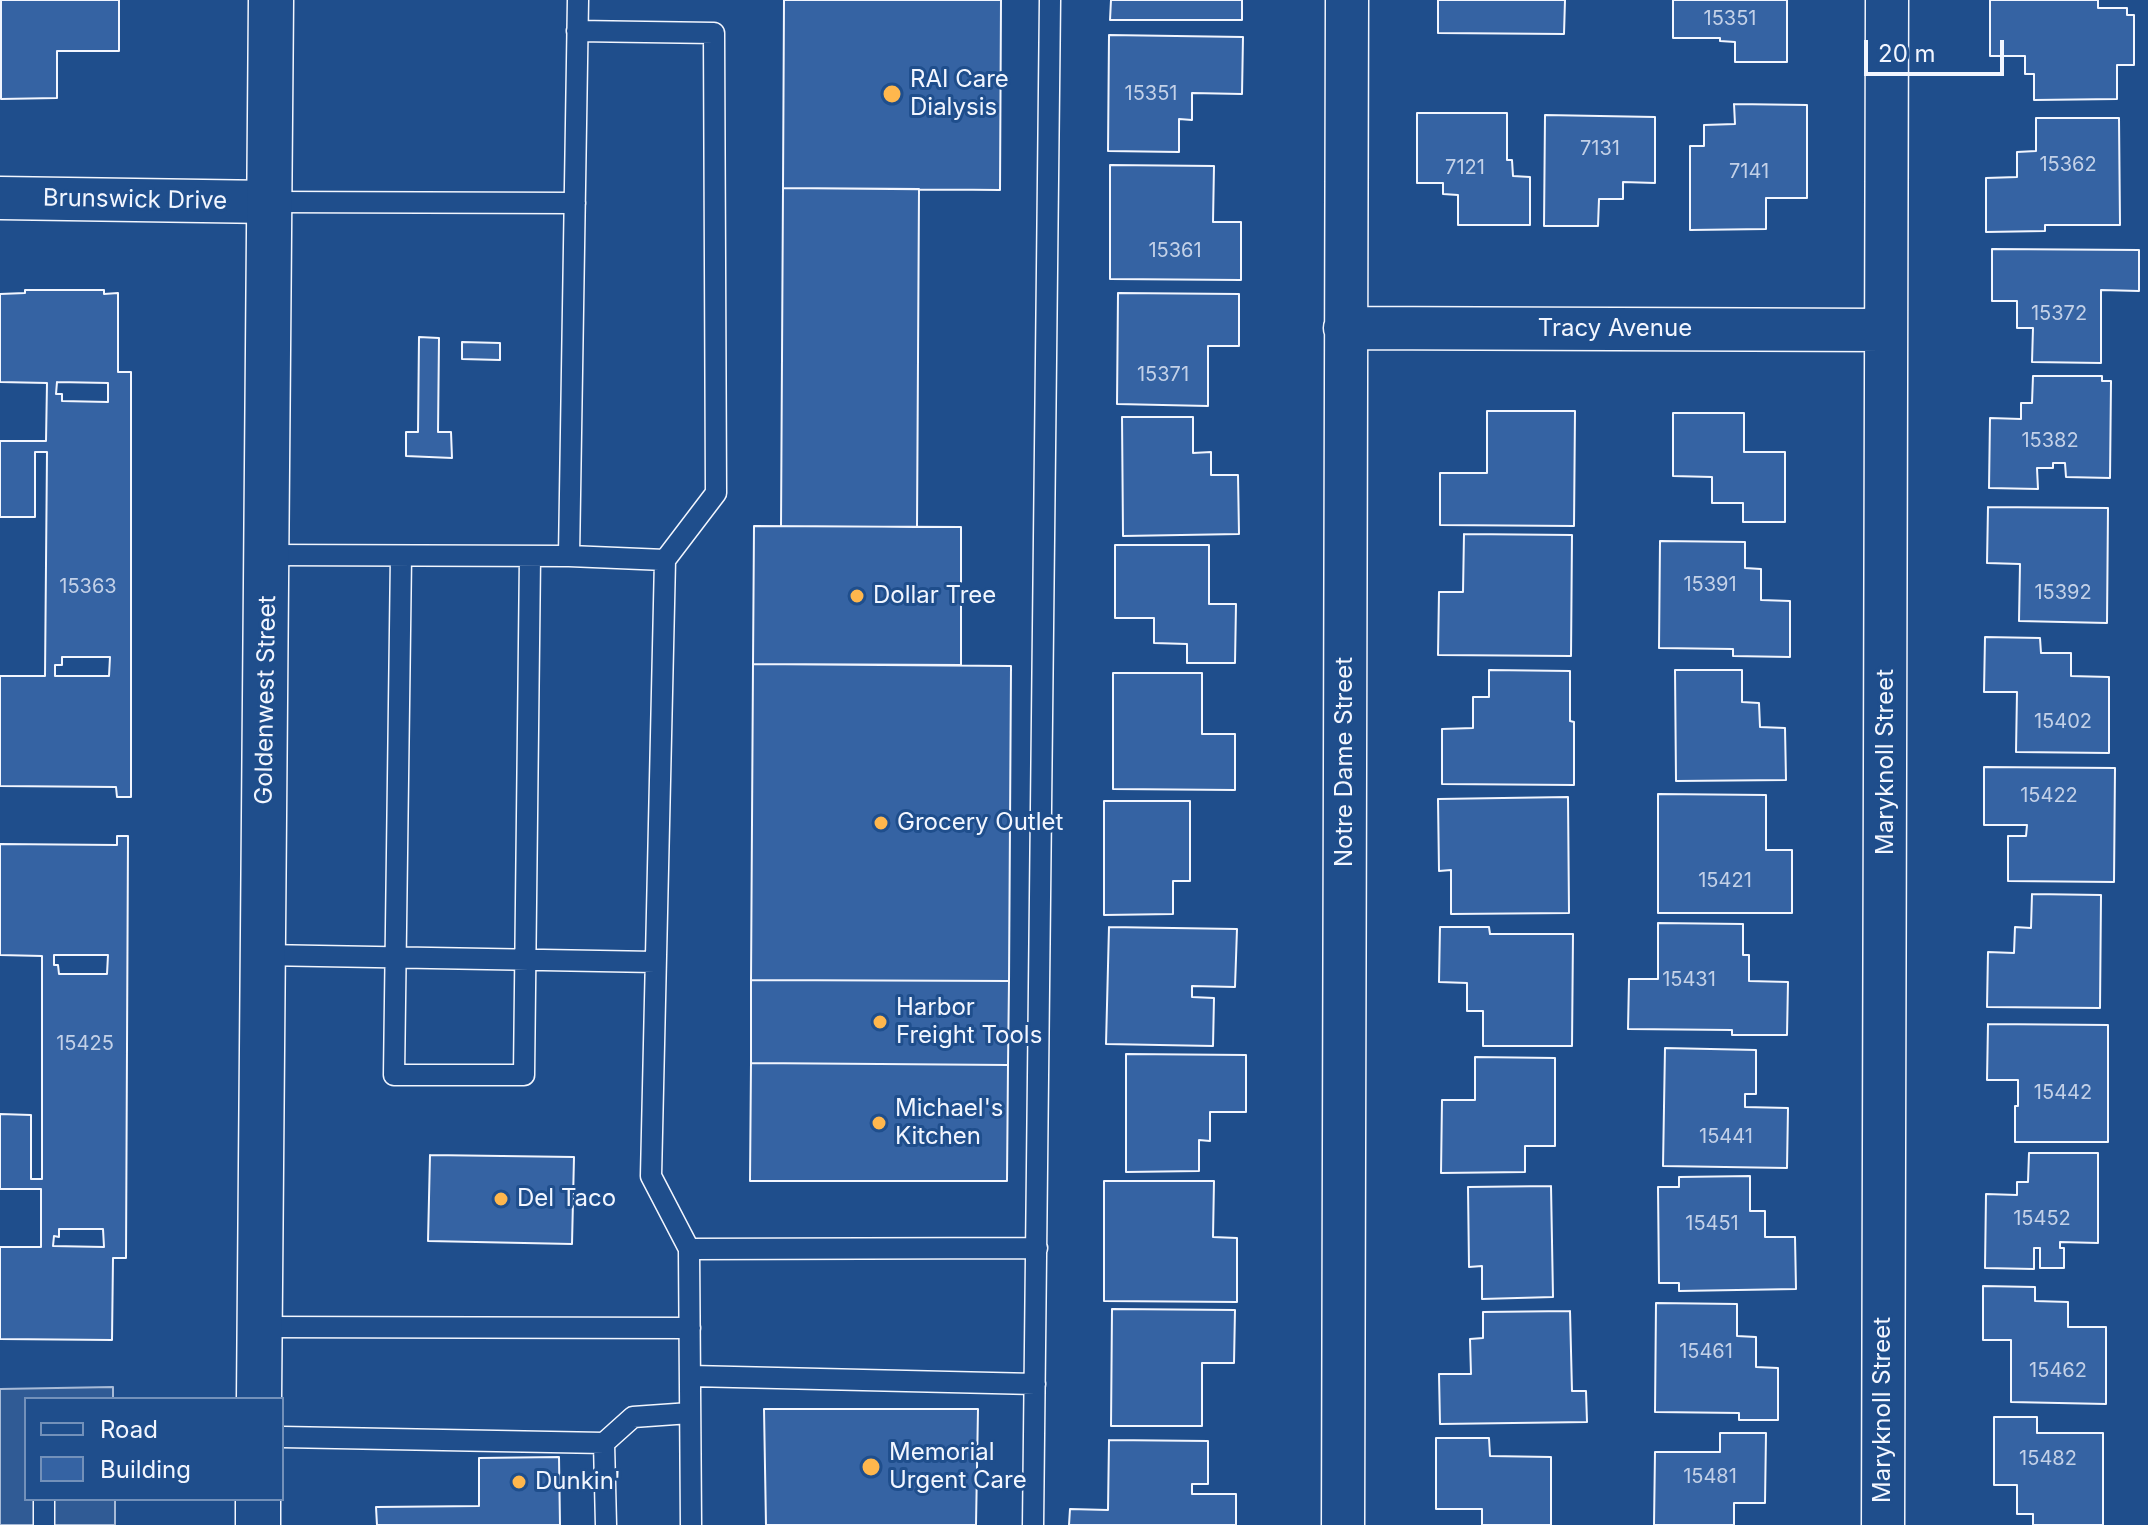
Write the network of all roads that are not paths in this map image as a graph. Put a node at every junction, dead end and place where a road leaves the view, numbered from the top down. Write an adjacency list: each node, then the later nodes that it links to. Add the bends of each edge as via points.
1 (271, 0): 8 (main road, Goldenwest Street)
2 (578, 0): 6 (lane)
3 (1050, 0): 21 (lane)
4 (1347, 0): 10 (street, Notre Dame Street)
5 (1887, 0): 11 (street, Maryknoll Street)
6 (577, 31): 9 (lane); 16 (lane, via 714,33 716,493)
7 (0, 198): 8 (street, Brunswick Drive)
8 (270, 202): 9 (lane); 12 (main road, Goldenwest Street)
9 (575, 203): 14 (lane)
10 (1345, 328): 11 (street, Tracy Avenue); 38 (street, Notre Dame Street)
11 (1885, 330): 39 (street, Maryknoll Street)
12 (267, 555): 13 (lane); 17 (main road, Goldenwest Street)
13 (401, 556): 15 (lane); 18 (lane)
14 (569, 556): 15 (lane); 16 (lane)
15 (530, 557): 19 (lane)
16 (665, 560): 20 (lane)
17 (263, 955): 18 (lane); 23 (main road, Goldenwest Street)
18 (395, 957): 19 (lane); 19 (lane, via 394,1075 524,1075)
19 (527, 959): 20 (lane)
20 (655, 962): 22 (lane, via 651,1176)
21 (1037, 1248): 22 (lane); 26 (lane)
22 (689, 1249): 24 (lane)
23 (260, 1327): 24 (lane); 27 (main road, Goldenwest Street)
24 (690, 1328): 25 (lane)
25 (691, 1376): 26 (lane); 28 (lane)
26 (1035, 1384): 37 (lane)
27 (259, 1397)
28 (690, 1413): 30 (lane, via 633,1417); 36 (lane)
29 (284, 1437): 30 (lane)
30 (604, 1443): 35 (lane)
31 (44, 1501): 33 (lane)
32 (258, 1501): 34 (main road)
33 (44, 1525)
34 (258, 1525)
35 (606, 1525)
36 (691, 1525)
37 (1033, 1525)
38 (1343, 1525)
39 (1883, 1525)

